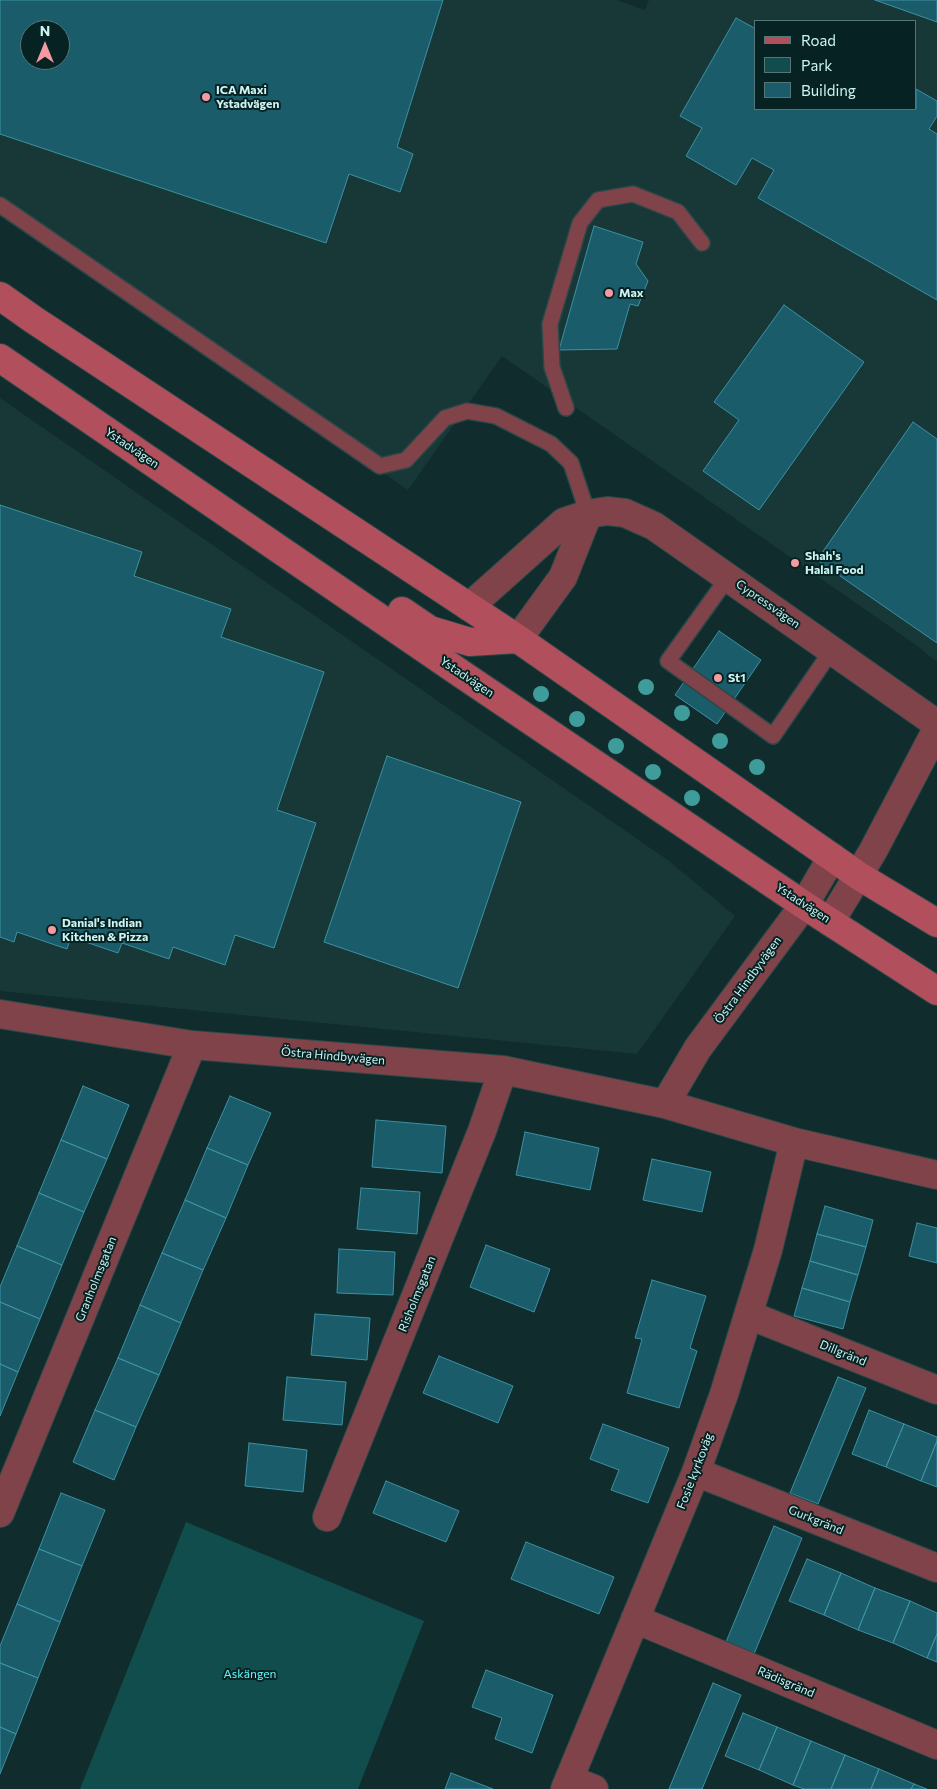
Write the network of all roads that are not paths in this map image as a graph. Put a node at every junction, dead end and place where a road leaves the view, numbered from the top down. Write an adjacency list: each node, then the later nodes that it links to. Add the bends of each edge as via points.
1 (0, 205): 6 (lane, via 380,466 406,460 445,418 467,411 496,416 551,444 571,463)
2 (702, 243): 5 (lane, via 678,212 633,194 598,200 580,223 550,324 552,366)
3 (0, 296): 8 (main road)
4 (0, 357): 9 (main road, Ystadvägen, via 164,450 430,630 470,642); 15 (main road, Ystadvägen)
5 (566, 408)
6 (588, 514): 7 (street, Cypressvägen, via 625,513 654,526); 8 (street, Cypressvägen, via 564,522); 9 (street, via 563,577)
7 (729, 576): 10 (street, Cypressvägen); 10 (lane, via 668,662 773,736)
8 (469, 607): 9 (main road)
9 (518, 639): 13 (main road)
10 (832, 650): 11 (street, Cypressvägen)
11 (937, 724)
12 (937, 729): 14 (street)
13 (832, 858): 14 (main road); 15 (street, Östra Hindbyvägen)
14 (859, 876): 16 (street); 17 (main road)
15 (804, 905): 16 (main road, Ystadvägen); 22 (street, Östra Hindbyvägen, via 698,1048)
16 (830, 922): 18 (main road, Ystadvägen)
17 (937, 923)
18 (937, 991)
19 (0, 1014): 20 (street, Östra Hindbyvägen)
20 (192, 1045): 21 (street, Östra Hindbyvägen); 28 (street, Granholmsgatan)
21 (503, 1070): 22 (street, Östra Hindbyvägen); 29 (street, Risholmsgatan, via 479,1140)
22 (665, 1104): 23 (street, Östra Hindbyvägen)
23 (794, 1142): 24 (street, Östra Hindbyvägen); 25 (street, Fosie kyrkoväg)
24 (937, 1175)
25 (749, 1315): 26 (street, Dillgränd); 27 (street, Fosie kyrkoväg)
26 (937, 1390)
27 (696, 1472): 30 (street, Gurkgränd); 31 (street, Fosie kyrkoväg)
28 (0, 1513)
29 (327, 1517)
30 (937, 1568)
31 (635, 1619): 32 (street, Rädisgränd); 33 (street, Fosie kyrkoväg)
32 (937, 1744)
33 (567, 1784): 34 (street)
34 (594, 1789)

